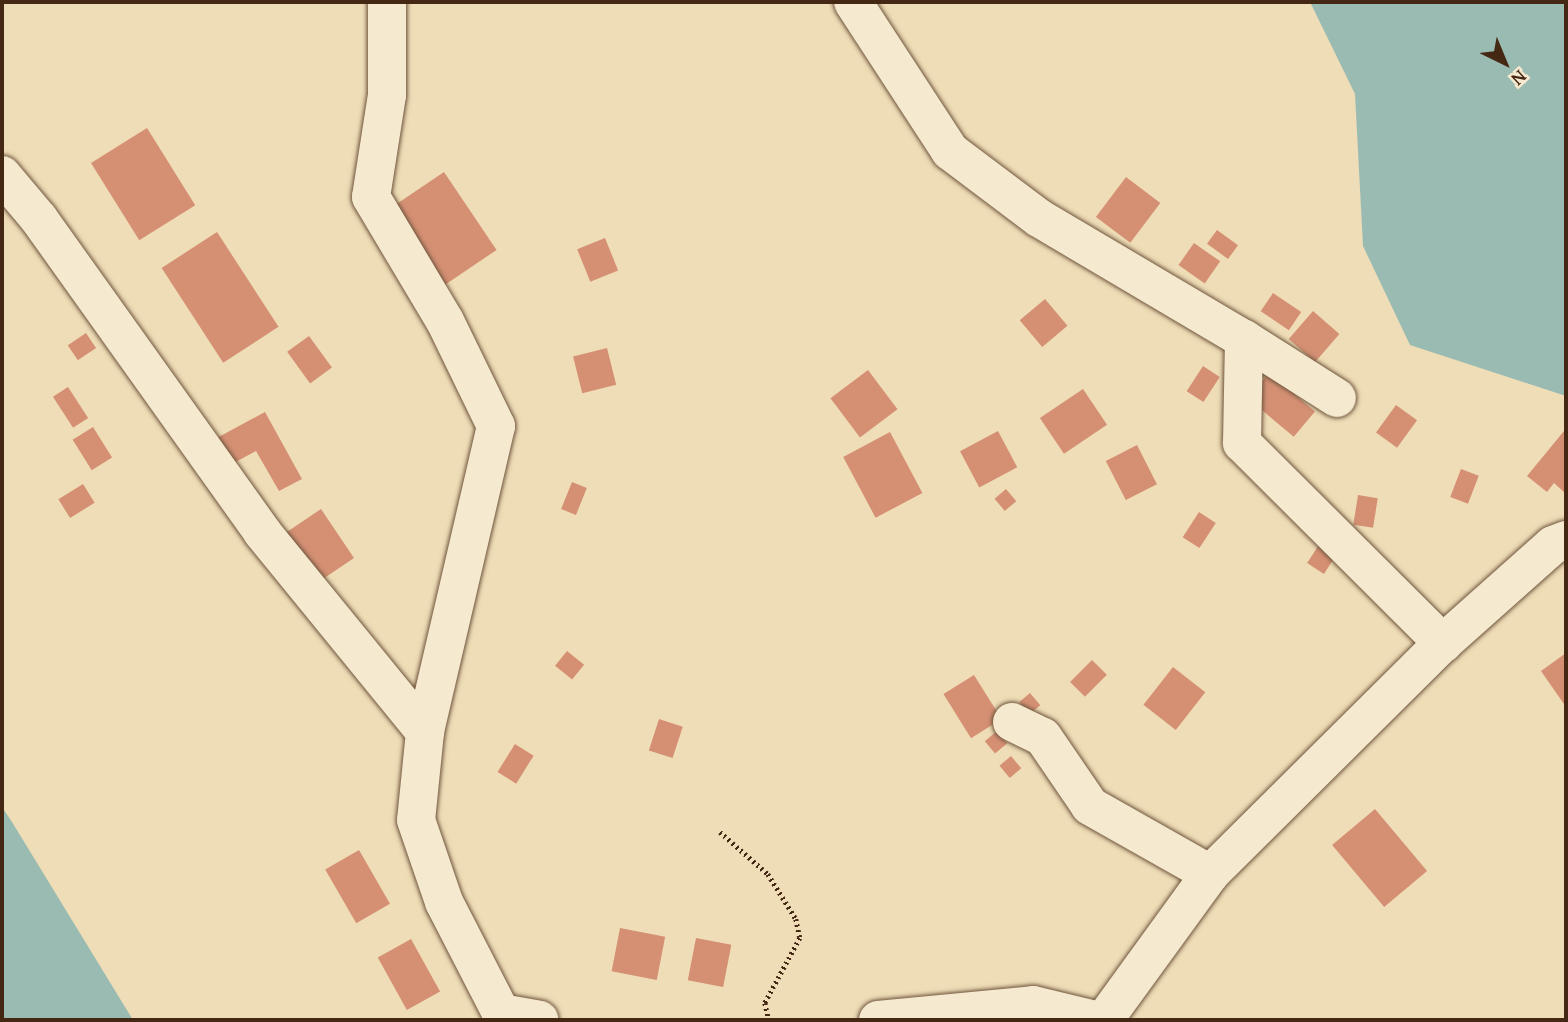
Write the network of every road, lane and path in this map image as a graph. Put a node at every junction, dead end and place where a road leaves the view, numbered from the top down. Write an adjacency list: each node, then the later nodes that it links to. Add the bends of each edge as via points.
1 (387, 2): 9 (street, via 387,95 371,197 445,321 496,426)
2 (853, 2): 4 (street, via 950,150 1039,218)
3 (2, 175): 9 (street, via 39,219 262,532)
4 (1244, 339): 5 (street); 7 (street, via 1242,443)
5 (1337, 398)
6 (1566, 540): 7 (street, via 1553,545)
7 (1443, 643): 11 (street)
8 (1012, 722): 11 (street, via 1043,737 1090,806)
9 (425, 732): 12 (street, via 416,820 444,902 501,1013)
10 (720, 832): 13 (path, via 768,874 796,919 800,938 765,1003)
11 (1210, 874): 16 (street)
12 (539, 1020)
13 (769, 1020)
14 (878, 1020): 15 (street, via 1033,1005)
15 (1095, 1020)
16 (1104, 1020)

